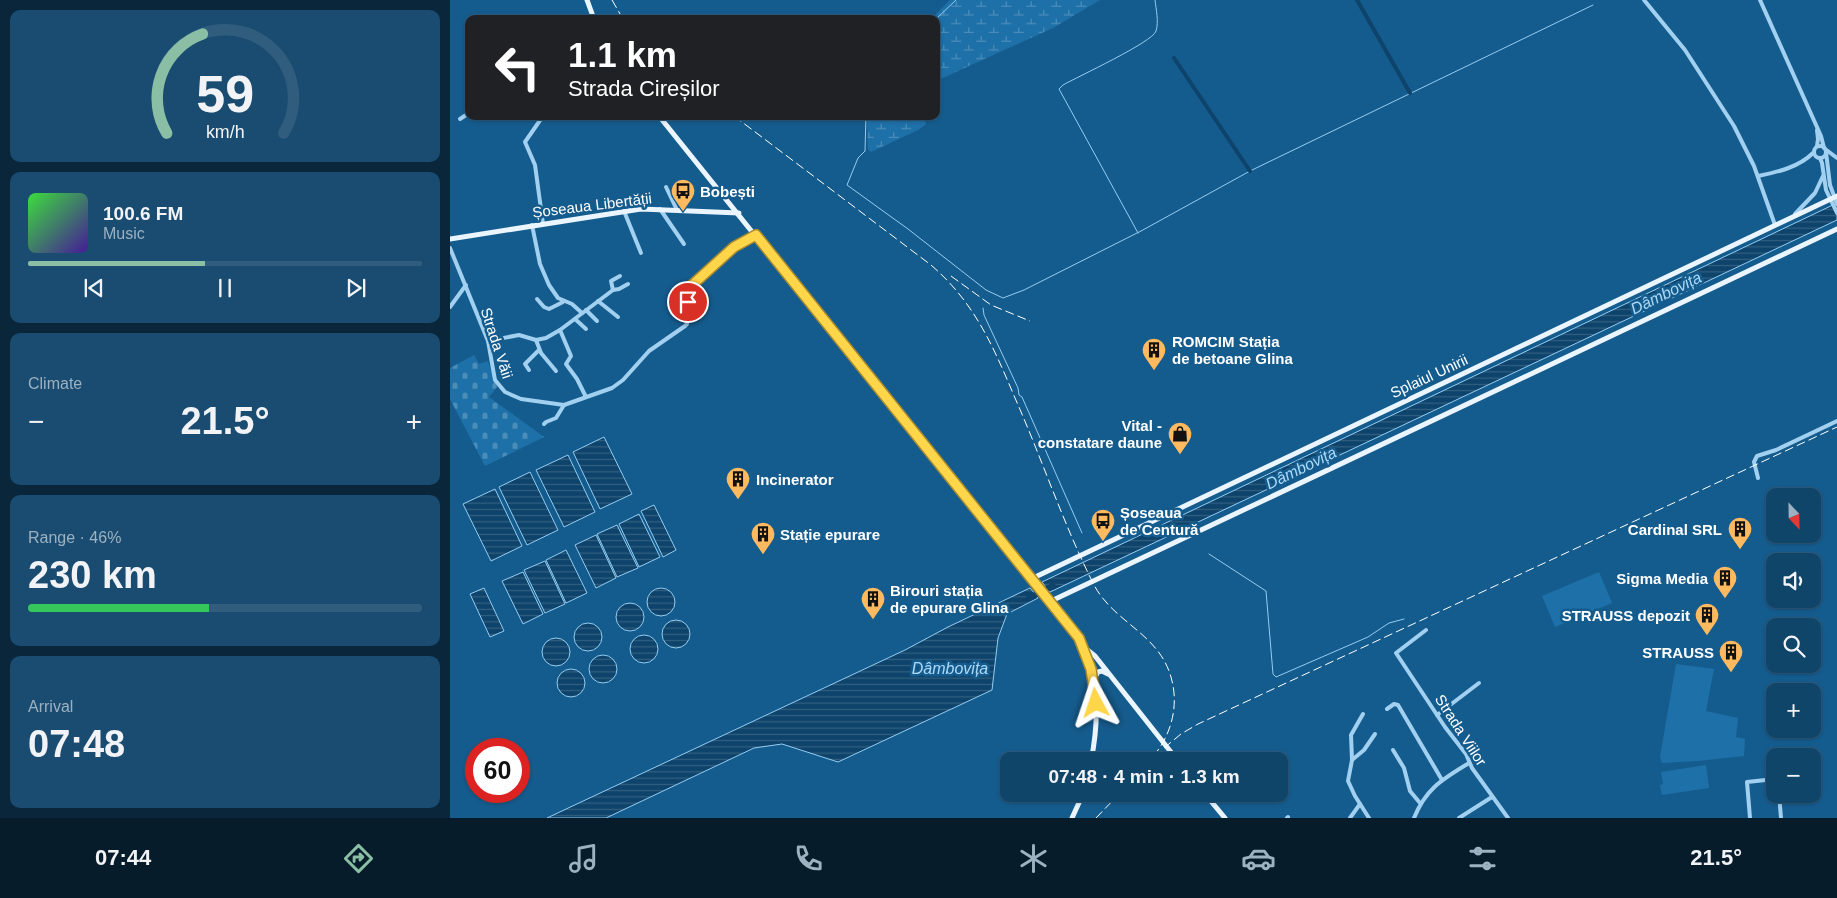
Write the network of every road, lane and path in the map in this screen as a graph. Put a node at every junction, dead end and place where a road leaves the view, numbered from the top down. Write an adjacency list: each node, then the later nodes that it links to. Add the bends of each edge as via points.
1 (587, 0): 4 (main road)
2 (1644, 0): 16 (street, via 1706,80)
3 (1760, 0): 9 (street)
4 (593, 15)
5 (465, 116): 6 (street)
6 (460, 119)
7 (540, 120): 25 (street, via 526,142 535,165)
8 (662, 120): 23 (main road)
9 (1817, 126): 10 (street); 11 (street)
10 (1816, 146): 11 (street); 12 (street)
11 (1825, 150): 13 (street); 14 (street); 18 (street)
12 (1813, 153): 13 (street); 16 (street, via 1792,167)
13 (1820, 158): 15 (street)
14 (1837, 158)
15 (1823, 174): 18 (street, via 1825,188); 24 (street, via 1815,193)
16 (1758, 176): 26 (street)
17 (666, 187): 21 (street)
18 (1834, 199): 22 (street); 24 (main road, Splaiul Unirii)
19 (660, 209): 20 (main road, Șoseaua Libertății); 21 (main road, Șoseaua Libertății); 31 (street)
20 (624, 210): 25 (main road, Șoseaua Libertății); 33 (street)
21 (677, 210): 23 (main road, Șoseaua Libertății)
22 (1837, 213)
23 (739, 214): 29 (main road)
24 (1791, 217): 26 (main road, Splaiul Unirii)
25 (543, 224): 27 (main road, Șoseaua Libertății)
26 (1775, 225): 58 (main road, Splaiul Unirii)
27 (532, 226): 30 (main road, Șoseaua Libertății); 40 (street, via 544,274 552,291)
28 (1837, 229): 59 (main road)
29 (756, 235): 53 (street, Strada Văii, via 734,247 686,292 685,326 649,352 618,385); 58 (main road)
30 (450, 239)
31 (684, 244)
32 (450, 248): 36 (street, Strada Văii)
33 (641, 253)
34 (620, 276): 37 (street, via 611,281)
35 (628, 284): 37 (street)
36 (466, 285): 41 (street); 49 (street, Strada Văii)
37 (612, 290): 39 (street)
38 (537, 299): 40 (street, via 549,308)
39 (598, 301): 42 (street); 43 (street)
40 (563, 302): 42 (street)
41 (450, 307)
42 (584, 312): 44 (street); 45 (street)
43 (618, 317)
44 (575, 319): 46 (street); 47 (street)
45 (597, 321)
46 (586, 329)
47 (560, 330): 48 (street); 53 (street, via 571,356 566,364)
48 (536, 340): 49 (street, via 519,335); 50 (street)
49 (488, 341): 54 (street, Strada Văii, via 493,373 501,389 522,399)
50 (539, 350): 51 (street, via 525,364); 52 (street)
51 (529, 370)
52 (556, 371)
53 (586, 396): 54 (street, Strada Văii)
54 (564, 405): 56 (street, via 556,418)
55 (1837, 422): 57 (street, via 1776,450 1759,454 1754,462)
56 (544, 424)
57 (1758, 478)
58 (1031, 579): 60 (main road)
59 (1064, 594): 60 (main road); 61 (main road, via 1057,601)
60 (1049, 602): 61 (main road)
61 (1058, 614): 63 (main road)
62 (1426, 630): 71 (street, Strada Viilor, via 1396,653)
63 (1083, 646): 64 (main road); 66 (main road)
64 (1088, 660): 65 (main road); 67 (main road)
65 (1104, 672): 66 (main road); 67 (main road, via 1097,673)
66 (1110, 676): 75 (main road)
67 (1094, 680): 74 (main road, via 1096,723)
68 (1479, 683): 71 (street)
69 (1387, 709): 78 (street, via 1398,705)
70 (1363, 714): 76 (street, via 1351,734)
71 (1437, 715): 77 (street, Strada Viilor)
72 (1375, 734): 76 (street)
73 (1393, 750): 83 (street, via 1404,768 1410,791)
74 (1092, 752)
75 (1171, 752)
76 (1352, 760): 85 (street, via 1349,784)
77 (1469, 763): 78 (street); 80 (street, Strada Viilor)
78 (1442, 780): 83 (street)
79 (1766, 780): 93 (street, via 1747,782)
80 (1492, 796): 91 (street); 92 (street, Strada Viilor)
81 (1079, 802): 86 (main road)
82 (1212, 802): 87 (main road)
83 (1420, 803): 90 (street)
84 (1780, 803): 94 (street)
85 (1360, 804): 88 (street); 89 (street)
86 (1072, 818)
87 (1226, 818)
88 (1350, 818)
89 (1369, 818)
90 (1414, 818)
91 (1459, 818)
92 (1508, 818)
93 (1750, 818)
94 (1781, 818)

